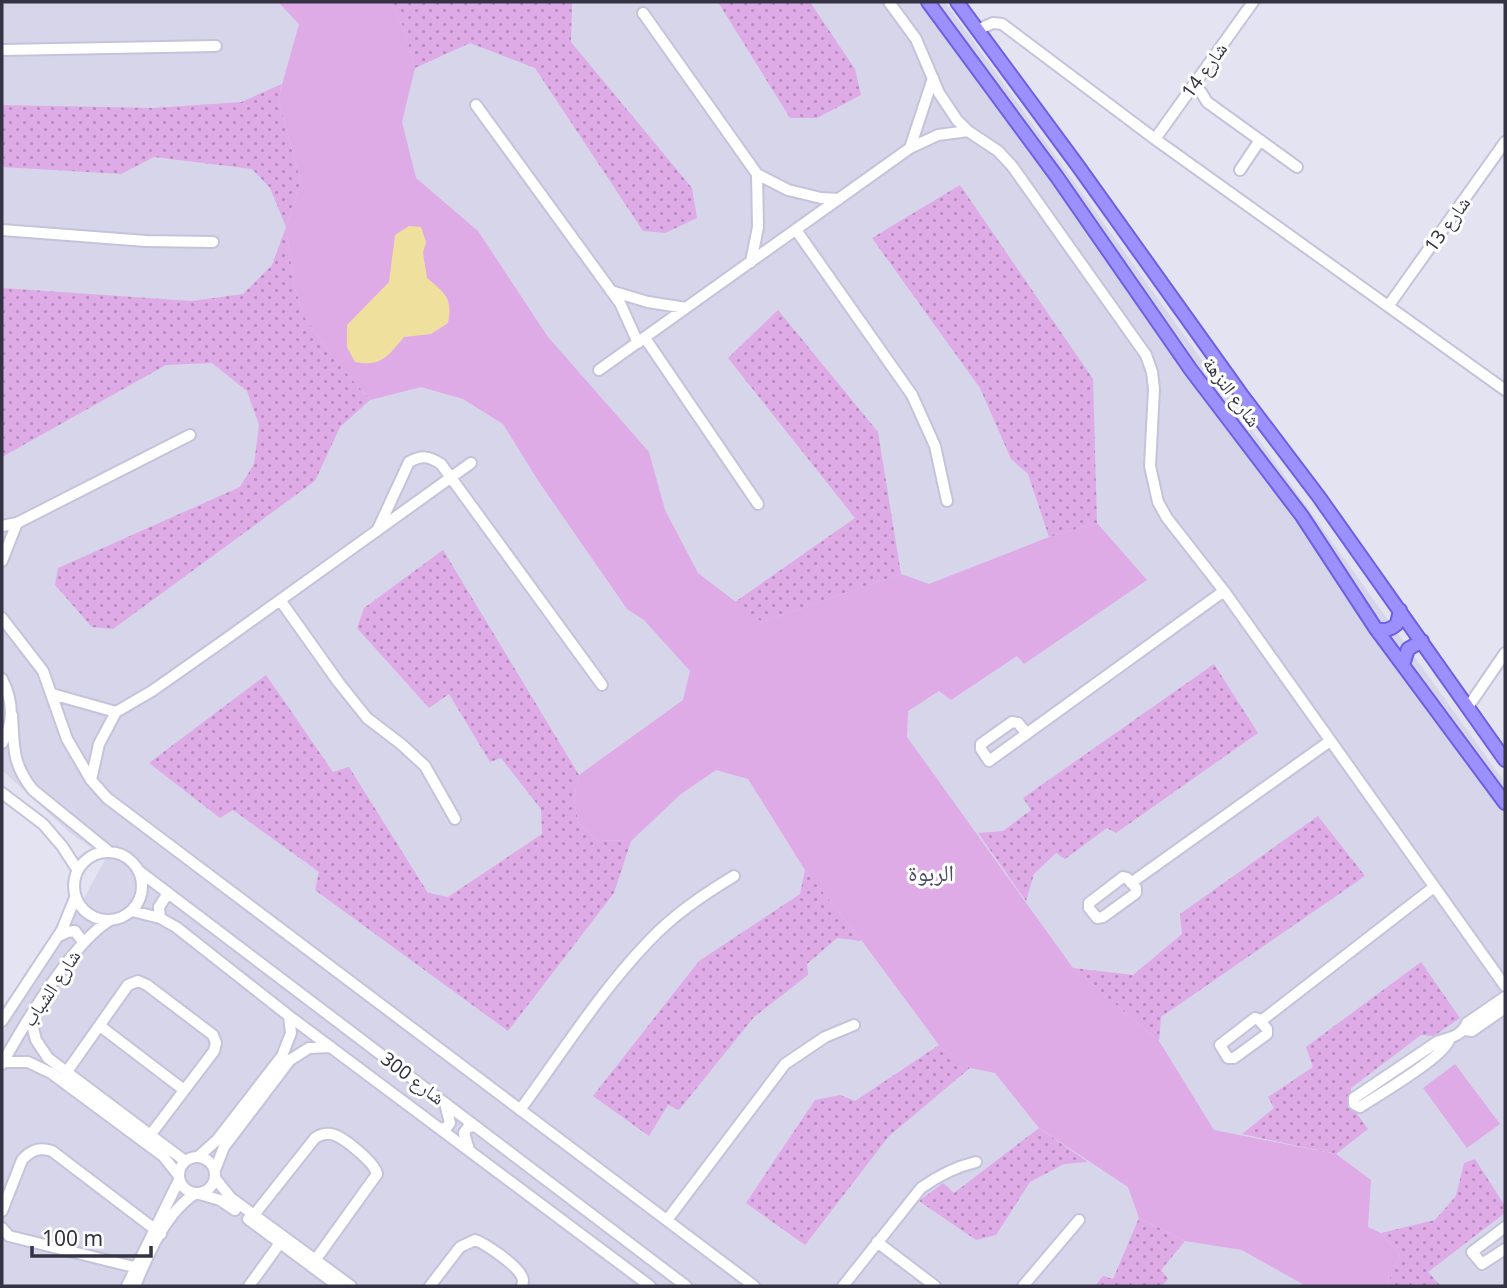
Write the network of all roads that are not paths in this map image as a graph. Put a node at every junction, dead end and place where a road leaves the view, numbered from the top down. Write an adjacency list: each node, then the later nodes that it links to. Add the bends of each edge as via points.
1 (889, 2): 11 (street, via 916,39)
2 (928, 2): 10 (main road, شارع النزهة)
3 (957, 2): 6 (main road, شارع النزهة)
4 (1253, 2): 13 (street, شارع 14)
5 (643, 13): 23 (street)
6 (976, 30): 9 (main road, شارع النزهة); 17 (street, via 1002,24)
7 (216, 46): 8 (street)
8 (2, 50)
9 (992, 51): 10 (main road, via 984,64); 12 (main road, شارع النزهة)
10 (973, 64): 14 (main road, شارع النزهة)
11 (933, 78): 16 (street, via 947,107); 20 (street)
12 (1014, 82): 14 (main road, via 1004,82); 46 (main road, شارع النزهة)
13 (1189, 92): 17 (street, شارع 14); 18 (street, via 1195,101 1208,102)
14 (996, 95): 48 (main road, شارع النزهة, via 1302,516)
15 (477, 105): 29 (street)
16 (968, 131): 20 (street, via 938,135); 44 (street, via 1012,166 1146,355 1154,389 1150,466 1158,502)
17 (1155, 139): 30 (street)
18 (1260, 140): 21 (street); 22 (street)
19 (1505, 142): 30 (street, شارع 13)
20 (910, 148): 24 (street)
21 (1297, 167)
22 (1240, 170)
23 (757, 174): 24 (street, via 796,192); 28 (street, via 758,227)
24 (839, 199): 26 (street)
25 (2, 230): 27 (street)
26 (796, 230): 28 (street); 38 (street, via 912,395 935,446)
27 (213, 242)
28 (751, 262): 31 (street)
29 (611, 291): 31 (street); 32 (street)
30 (1389, 305): 34 (street)
31 (686, 309): 32 (street)
32 (641, 341): 33 (street); 39 (street)
33 (599, 370)
34 (1505, 390)
35 (190, 435): 40 (street)
36 (471, 463): 37 (street)
37 (452, 477): 42 (street); 42 (street, via 431,457 409,462); 53 (street)
38 (947, 501)
39 (758, 504)
40 (17, 523): 41 (street); 43 (street)
41 (2, 526)
42 (377, 532): 45 (street)
43 (2, 561)
44 (1224, 591): 58 (street); 59 (street)
45 (280, 600): 56 (street); 65 (street, via 367,718 425,766)
46 (1400, 610): 48 (main road, via 1397,625); 49 (main road, شارع النزهة)
47 (2, 618): 54 (street, via 36,660)
48 (1376, 629): 51 (main road, شارع النزهة)
49 (1422, 641): 51 (main road, via 1408,649); 55 (main road, شارع النزهة)
50 (1505, 653): 55 (street)
51 (1403, 665): 64 (main road, شارع النزهة)
52 (2, 679): 57 (street)
53 (603, 685)
54 (52, 694): 56 (street); 62 (street, via 67,739)
55 (1468, 707): 61 (main road, شارع النزهة)
56 (116, 712): 62 (street, via 99,744)
57 (12, 715): 60 (street); 66 (street, via 13,749 23,778)
58 (1027, 734)
59 (1329, 741): 70 (street); 71 (street)
60 (2, 743)
61 (1505, 760)
62 (91, 780): 97 (street, via 126,813)
63 (2, 793): 67 (street, via 43,824)
64 (1505, 803)
65 (455, 818)
66 (108, 851): 67 (street, via 90,856); 68 (street, via 129,859)
67 (77, 869): 73 (street)
68 (139, 871): 72 (street, شارع 300); 74 (street, via 141,896)
69 (734, 876): 97 (street, via 675,916 625,967)
70 (1131, 883)
71 (1434, 887): 79 (street); 85 (street)
72 (168, 893): 75 (street, via 159,907); 96 (street, شارع 300)
73 (75, 898): 76 (street, via 85,912); 77 (street, شارع الشباب)
74 (132, 911): 75 (street, شارع 300); 76 (street)
75 (160, 918): 82 (street, شارع 300)
76 (110, 920): 78 (street, شارع الشباب)
77 (58, 937): 78 (street, via 75,931); 84 (street, شارع الشباب)
78 (83, 942): 83 (street, شارع الشباب)
79 (1505, 986)
80 (1505, 997): 88 (street, via 1467,1023)
81 (1505, 1008): 88 (street, via 1472,1031)
82 (289, 1016): 89 (street); 90 (street, شارع 300)
83 (30, 1017): 92 (street, شارع الشباب); 93 (street, via 41,1049)
84 (2, 1021)
85 (1261, 1021)
86 (854, 1025): 110 (street, via 825,1037 785,1064)
87 (100, 1026): 93 (street); 95 (street); 95 (street, via 128,985 138,981 147,985 215,1039 214,1051)
88 (1465, 1030): 94 (street, via 1443,1051)
89 (290, 1041): 91 (street); 102 (street, via 217,1140)
90 (331, 1047): 91 (street); 99 (street, شارع 300)
91 (302, 1051): 105 (street, via 290,1060 224,1147)
92 (2, 1063): 93 (street, via 28,1062)
93 (64, 1076): 100 (street)
94 (1396, 1076)
95 (184, 1090): 100 (street)
96 (445, 1103): 98 (street, شارع 300); 99 (street, via 450,1122)
97 (520, 1110): 110 (street)
98 (475, 1126): 101 (street, via 464,1133); 128 (street, شارع 300)
99 (441, 1129): 101 (street, شارع 300)
100 (148, 1139): 103 (street); 106 (street)
101 (469, 1150): 127 (street, شارع 300)
102 (198, 1157): 103 (street); 105 (street, via 207,1160)
103 (185, 1161): 106 (street)
104 (976, 1162): 115 (street, via 947,1171 921,1188)
105 (215, 1174): 107 (street, via 209,1189); 109 (street, via 226,1194)
106 (179, 1178): 107 (street, via 187,1190); 114 (street)
107 (196, 1193): 109 (street); 114 (street)
108 (2, 1211): 114 (street, via 22,1160 44,1149)
109 (252, 1218): 116 (street); 118 (street); 118 (street, via 315,1138 339,1136 374,1165 377,1174)
110 (667, 1220): 129 (street)
111 (1079, 1220): 132 (street)
112 (1505, 1227): 117 (street, via 1472,1252 1482,1264)
113 (2, 1228): 119 (street, via 9,1236)
114 (158, 1231): 119 (street)
115 (877, 1242): 130 (street); 131 (street)
116 (280, 1243): 118 (street); 122 (street)
117 (1505, 1249)
118 (313, 1263): 123 (street); 124 (street)
119 (138, 1268): 120 (street); 121 (street)
120 (127, 1286)
121 (135, 1286)
122 (249, 1286)
123 (338, 1286)
124 (351, 1286)
125 (430, 1286): 126 (street, via 460,1247 475,1240 520,1272)
126 (522, 1286)
127 (650, 1286)
128 (686, 1286)
129 (754, 1286)
130 (843, 1286)
131 (935, 1286)
132 (1023, 1286)

